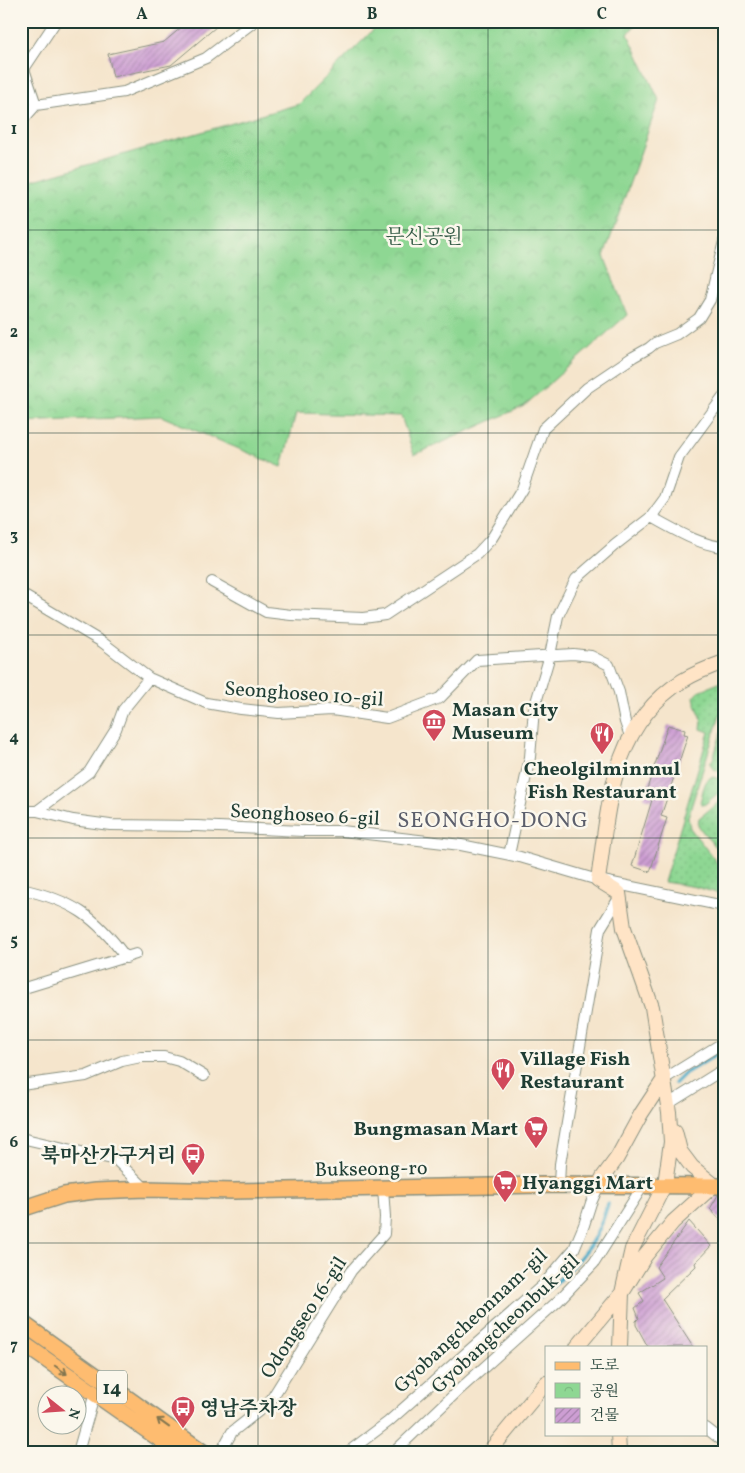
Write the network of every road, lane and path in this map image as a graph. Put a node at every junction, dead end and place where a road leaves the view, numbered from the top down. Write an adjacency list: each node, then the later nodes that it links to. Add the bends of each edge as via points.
1 (56, 21): 3 (street, via 24,69)
2 (255, 21): 3 (street, via 206,58 124,92)
3 (36, 105): 4 (street)
4 (21, 122)
5 (724, 241): 9 (street, via 710,300 699,318 587,388 543,429 522,489 492,538 462,564 385,615 363,618 266,612)
6 (724, 396): 7 (street, via 679,457 665,498)
7 (651, 517): 8 (street, via 712,546); 11 (street, via 576,579 558,616)
8 (724, 547)
9 (212, 582)
10 (21, 594): 13 (street, Seonghoseo 10-gil, via 102,642)
11 (550, 655): 13 (street, Seonghoseo 10-gil, via 477,660 440,698 387,718 332,710 279,713 241,709 206,703); 14 (street, Seonghoseo 10-gil, via 591,656 609,665); 17 (street, via 534,709 530,757)
12 (724, 662): 14 (main road, via 674,686 653,704)
13 (149, 678): 16 (street, via 123,710 116,729 89,772)
14 (630, 736): 18 (main road, via 613,782)
15 (21, 811): 16 (street, Seonghoseo 6-gil)
16 (37, 811): 17 (street, Seonghoseo 6-gil, via 110,825 342,831 468,846)
17 (509, 855): 18 (street, Seonghoseo 6-gil)
18 (598, 880): 20 (main road, via 619,892); 21 (street, Seonghoseo 6-gil)
19 (21, 889): 23 (street, via 50,896 86,914)
20 (620, 898): 28 (main road, via 624,928 652,1006); 34 (street, via 600,929)
21 (724, 906)
22 (136, 954): 23 (street)
23 (126, 958): 24 (street)
24 (21, 989)
25 (724, 1042): 28 (street, Gyobangcheonnam-gil)
26 (724, 1068): 30 (street)
27 (204, 1076): 29 (street, via 179,1061 141,1056 86,1076)
28 (664, 1079): 30 (main road); 35 (main road, Gyobangcheonnam-gil)
29 (21, 1085)
30 (669, 1108): 33 (main road, via 671,1142); 36 (main road, via 680,1151 692,1167)
31 (21, 1138): 38 (street, via 116,1160)
32 (644, 1184): 33 (main road, Bukseong-ro); 35 (main road, Bukseong-ro); 55 (street, Gyobangcheonbuk-gil, via 594,1264)
33 (665, 1184): 36 (main road, Bukseong-ro); 40 (main road, via 632,1249)
34 (559, 1185): 35 (main road, Bukseong-ro); 37 (main road, Bukseong-ro)
35 (599, 1185): 54 (street, Gyobangcheonnam-gil, via 574,1249 543,1285 388,1422)
36 (719, 1185): 40 (main road, via 673,1222 645,1256)
37 (383, 1188): 38 (main road, Bukseong-ro); 53 (street, Odongseo 16-gil, via 384,1234 351,1271 269,1403 232,1432)
38 (146, 1189): 39 (main road, Bukseong-ro, via 64,1195)
39 (21, 1209)
40 (622, 1293): 43 (main road); 44 (main road)
41 (21, 1322): 52 (main road, 14, one-way to 41)
42 (21, 1342): 46 (main road, 14, one-way to 46)
43 (578, 1346)
44 (620, 1346)
45 (545, 1384): 56 (main road)
46 (95, 1393): 50 (street); 51 (main road, 14)
47 (708, 1430): 49 (street)
48 (618, 1436): 57 (main road)
49 (724, 1442)
50 (78, 1452)
51 (178, 1452)
52 (203, 1452)
53 (221, 1452)
54 (348, 1452)
55 (394, 1452)
56 (489, 1452)
57 (618, 1452)

